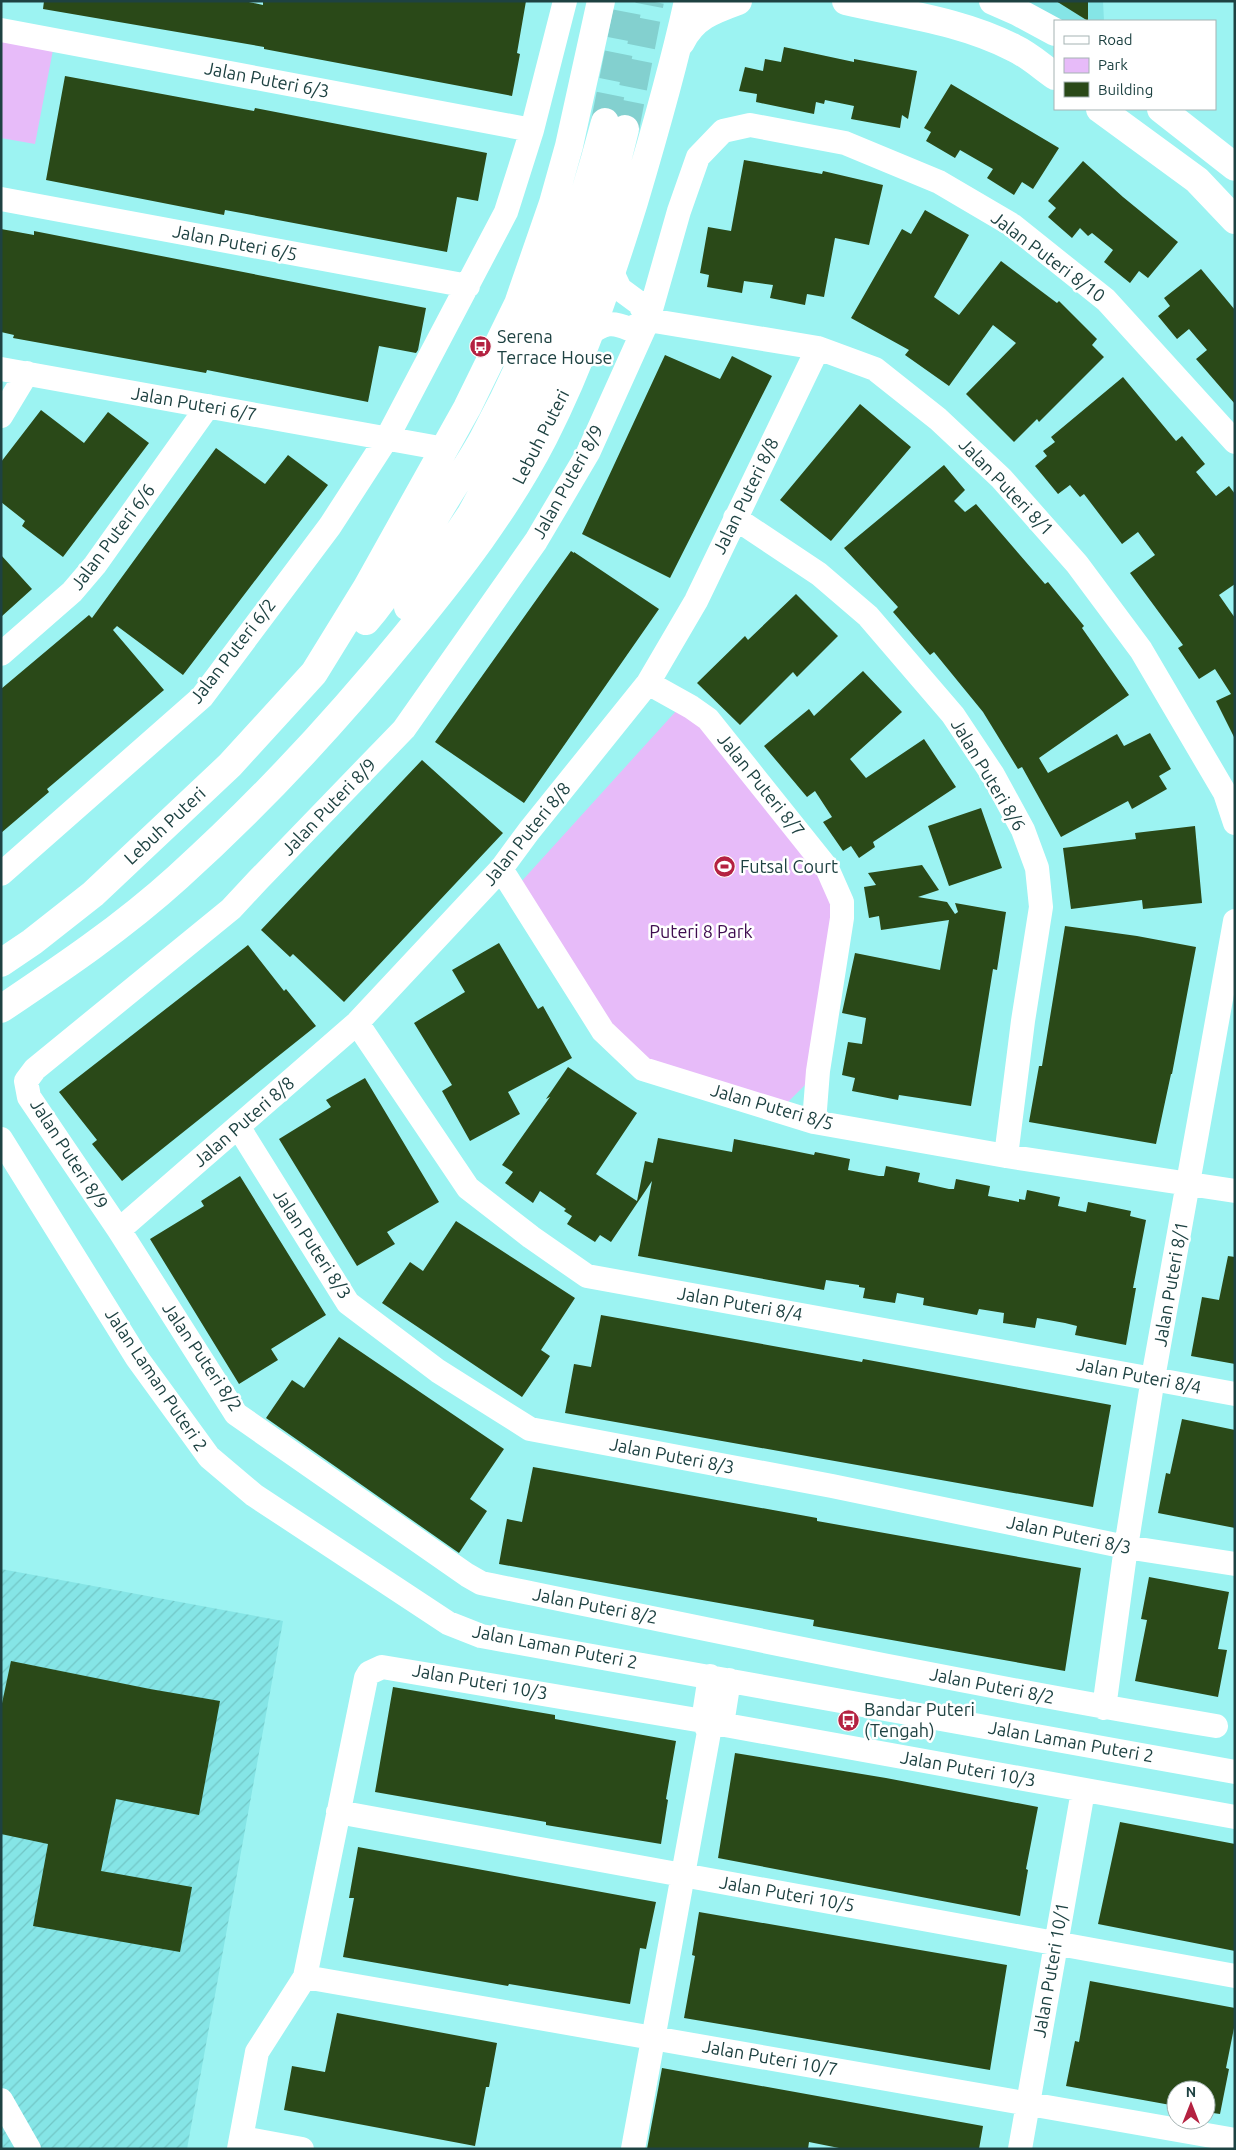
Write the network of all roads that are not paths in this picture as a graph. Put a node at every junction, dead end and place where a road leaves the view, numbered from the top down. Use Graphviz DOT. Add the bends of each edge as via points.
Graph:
graph roads {
  1 [pos="565,1"];
  2 [pos="669,1"];
  3 [pos="688,1"];
  4 [pos="738,1"];
  5 [pos="846,1"];
  6 [pos="995,2"];
  7 [pos="602,3"];
  8 [pos="1,30"];
  9 [pos="1054,31"];
  10 [pos="680,37"];
  11 [pos="1054,75"];
  12 [pos="1101,110"];
  13 [pos="1162,110"];
  14 [pos="532,130"];
  15 [pos="1232,163"];
  16 [pos="1,199"];
  17 [pos="1235,220"];
  18 [pos="612,272"];
  19 [pos="468,286"];
  20 [pos="648,320"];
  21 [pos="589,334"];
  22 [pos="818,348"];
  23 [pos="1,369"];
  24 [pos="27,373"];
  25 [pos="208,406"];
  26 [pos="1,416"];
  27 [pos="387,438"];
  28 [pos="1235,442"];
  29 [pos="445,448"];
  30 [pos="735,518"];
  31 [pos="1,654"];
  32 [pos="314,673"];
  33 [pos="648,683"];
  34 [pos="320,734"];
  35 [pos="1230,790"];
  36 [pos="1235,823"];
  37 [pos="501,869"];
  38 [pos="1,874"];
  39 [pos="1235,921"];
  40 [pos="1,963"];
  41 [pos="1,1010"];
  42 [pos="357,1023"];
  43 [pos="814,1122"];
  44 [pos="239,1128"];
  45 [pos="1,1139"];
  46 [pos="1006,1156"];
  47 [pos="1189,1184"];
  48 [pos="1235,1192"];
  49 [pos="119,1230"];
  50 [pos="1153,1378"];
  51 [pos="1235,1394"];
  52 [pos="1126,1547"];
  53 [pos="1235,1564"];
  54 [pos="719,1678"];
  55 [pos="1104,1708"];
  56 [pos="711,1725"];
  57 [pos="1216,1726"];
  58 [pos="1235,1772"];
  59 [pos="1083,1791"];
  60 [pos="338,1812"];
  61 [pos="1235,1817"];
  62 [pos="683,1875"];
  63 [pos="1056,1943"];
  64 [pos="1235,1976"];
  65 [pos="305,1977"];
  66 [pos="653,2038"];
  67 [pos="1,2100"];
  68 [pos="1028,2104"];
  69 [pos="1235,2140"];
  70 [pos="240,2144"];
  71 [pos="28,2149"];
  72 [pos="302,2149"];
  73 [pos="633,2149"];
  74 [pos="1020,2149"];
  1 -- 14 [label="street, Jalan Puteri 6/2"];
  2 -- 10 [label="main road"];
  3 -- 10 [label="main road, Lebuh Puteri"];
  4 -- 10 [label="main road" via="704,16"];
  5 -- 11 [label="main road" via="966,28 1015,48"];
  6 -- 9 [label="main road"];
  7 -- 29 [label="main road, Lebuh Puteri" via="569,146 518,304"];
  8 -- 14 [label="street, Jalan Puteri 6/3"];
  10 -- 18 [label="main road, Lebuh Puteri" via="665,100"];
  12 -- 17 [label="main road" via="1197,180"];
  13 -- 15 [label="main road"];
  14 -- 19 [label="street, Jalan Puteri 6/2" via="506,212"];
  16 -- 19 [label="street, Jalan Puteri 6/5"];
  18 -- 20 [label="street" via="620,289 639,303"];
  18 -- 21 [label="main road, Lebuh Puteri"];
  19 -- 27 [label="street, Jalan Puteri 6/2"];
  20 -- 21 [label="street, Jalan Puteri 8/1" via="629,328 617,323 601,325"];
  20 -- 22 [label="street, Jalan Puteri 8/1"];
  20 -- 28 [label="street, Jalan Puteri 8/10" via="679,210 698,157 723,131 750,125 845,143 939,182 1012,225 1106,300"];
  20 -- 49 [label="street, Jalan Puteri 8/9" via="588,454 536,541 404,729 231,910 35,1069 26,1081 29,1097"];
  21 -- 34 [label="main road, Lebuh Puteri" via="544,437 513,492 460,569 385,662"];
  22 -- 30 [label="street, Jalan Puteri 8/8"];
  22 -- 35 [label="street, Jalan Puteri 8/1" via="875,369 938,419 1001,478 1077,564 1141,650"];
  23 -- 24 [label="street, Jalan Puteri 6/7"];
  24 -- 25 [label="street, Jalan Puteri 6/7"];
  24 -- 26 [label="street"];
  25 -- 27 [label="street, Jalan Puteri 6/7"];
  25 -- 31 [label="street, Jalan Puteri 6/6" via="84,578"];
  27 -- 29 [label="street, Jalan Puteri 6/7"];
  27 -- 38 [label="street, Jalan Puteri 6/2" via="330,526 202,697"];
  29 -- 32 [label="main road, Lebuh Puteri" via="368,587"];
  30 -- 33 [label="street, Jalan Puteri 8/8" via="696,601"];
  30 -- 46 [label="street, Jalan Puteri 8/6" via="819,574 868,616 953,715 993,775 1023,830 1037,868 1041,907"];
  32 -- 34 [label="main road, Lebuh Puteri" via="368,619 411,557 482,442 531,343 615,126 607,201 554,352 517,430 471,514"];
  32 -- 40 [label="main road, Lebuh Puteri" via="230,765 176,818 93,894"];
  33 -- 37 [label="street, Jalan Puteri 8/8"];
  33 -- 43 [label="street, Jalan Puteri 8/7" via="708,719 826,868 842,902"];
  34 -- 41 [label="main road, Lebuh Puteri" via="256,802 176,878 93,946"];
  35 -- 36 [label="street, Jalan Puteri 8/1"];
  37 -- 42 [label="street, Jalan Puteri 8/8"];
  37 -- 43 [label="street, Jalan Puteri 8/5" via="603,1031 643,1069"];
  39 -- 47 [label="street, Jalan Puteri 8/1"];
  42 -- 44 [label="street, Jalan Puteri 8/8"];
  42 -- 50 [label="street, Jalan Puteri 8/4" via="468,1188 587,1276"];
  43 -- 46 [label="street, Jalan Puteri 8/5"];
  44 -- 49 [label="street, Jalan Puteri 8/8"];
  44 -- 52 [label="street, Jalan Puteri 8/3" via="348,1303 438,1371 530,1429 832,1486"];
  45 -- 54 [label="street, Jalan Laman Puteri 2" via="137,1358 209,1457 254,1495 448,1623 481,1636"];
  46 -- 47 [label="street, Jalan Puteri 8/5"];
  47 -- 48 [label="street, Jalan Puteri 8/5"];
  47 -- 50 [label="street, Jalan Puteri 8/1"];
  49 -- 55 [label="street, Jalan Puteri 8/2" via="236,1414 481,1583"];
  50 -- 51 [label="street, Jalan Puteri 8/4"];
  50 -- 52 [label="street, Jalan Puteri 8/1"];
  52 -- 53 [label="street, Jalan Puteri 8/3"];
  52 -- 55 [label="street, Jalan Puteri 8/1"];
  54 -- 56 [label="street"];
  54 -- 58 [label="street, Jalan Laman Puteri 2"];
  55 -- 57 [label="street, Jalan Puteri 8/2"];
  56 -- 59 [label="street, Jalan Puteri 10/3"];
  56 -- 60 [label="street, Jalan Puteri 10/3" via="382,1667 366,1678"];
  56 -- 62 [label="street"];
  59 -- 61 [label="street, Jalan Puteri 10/3"];
  59 -- 63 [label="street, Jalan Puteri 10/1"];
  60 -- 62 [label="street, Jalan Puteri 10/5"];
  60 -- 65 [label="street, Jalan Puteri 10/3"];
  62 -- 63 [label="street, Jalan Puteri 10/5"];
  62 -- 66 [label="street"];
  63 -- 64 [label="street, Jalan Puteri 10/5"];
  63 -- 68 [label="street, Jalan Puteri 10/1"];
  65 -- 66 [label="street, Jalan Puteri 10/7"];
  65 -- 70 [label="street, Jalan Puteri 10/3" via="257,2052"];
  66 -- 68 [label="street, Jalan Puteri 10/7"];
  66 -- 73 [label="street"];
  67 -- 71 [label="street"];
  68 -- 69 [label="street, Jalan Puteri 10/7"];
  68 -- 74 [label="street, Jalan Puteri 10/1"];
  70 -- 72 [label="street"];
}
